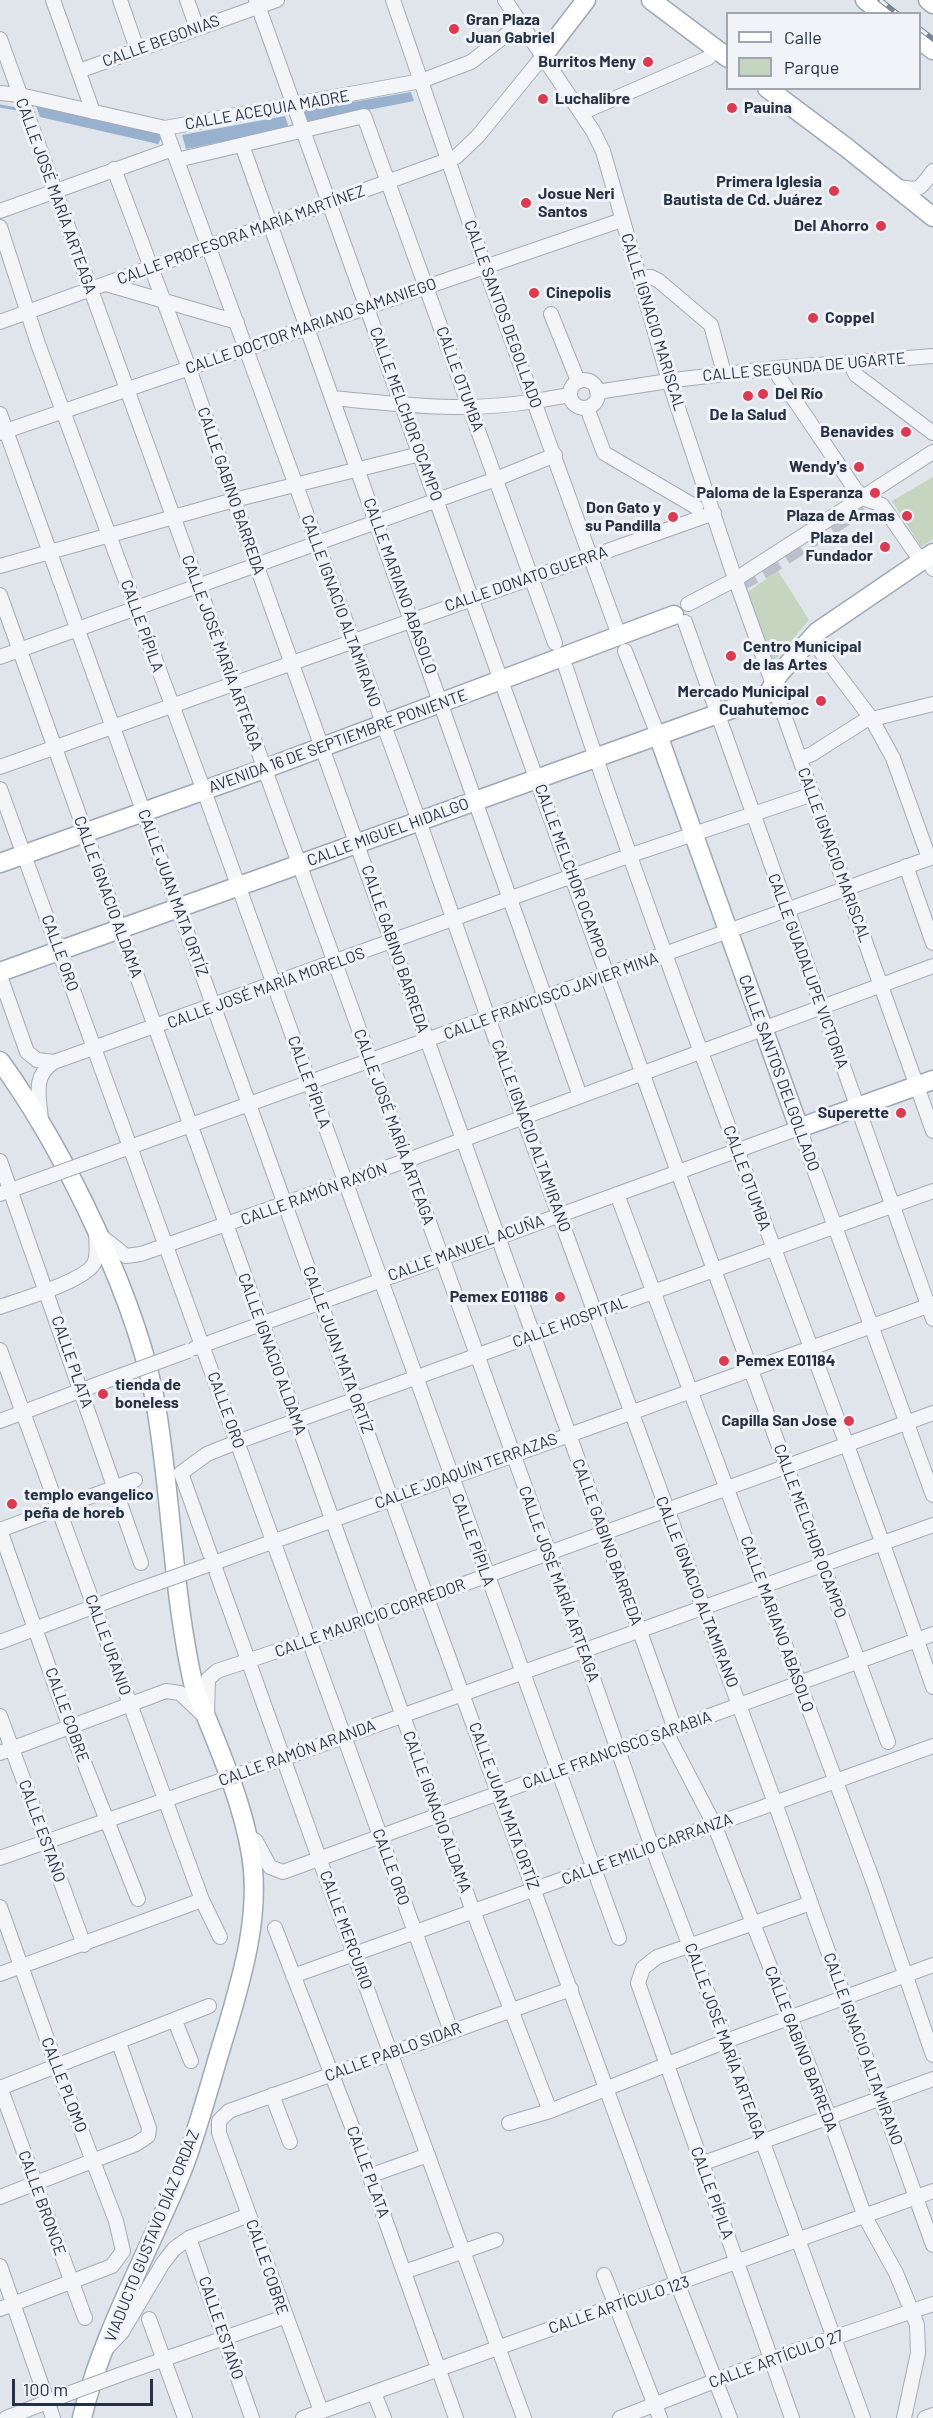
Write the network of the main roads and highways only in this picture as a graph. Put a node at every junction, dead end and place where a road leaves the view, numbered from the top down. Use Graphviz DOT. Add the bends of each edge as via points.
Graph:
graph roads {
  1 [pos="586,0"];
  2 [pos="651,0"];
  3 [pos="865,0"];
  4 [pos="928,0"];
  5 [pos="933,4"];
  6 [pos="880,12"];
  7 [pos="921,41"];
  8 [pos="933,50"];
  9 [pos="722,54"];
  10 [pos="543,56"];
  11 [pos="769,90"];
  12 [pos="933,217"];
  13 [pos="928,561"];
  14 [pos="682,614"];
  15 [pos="658,735"];
  16 [pos="0,863"];
  17 [pos="0,974"];
  18 [pos="0,1061"];
  19 [pos="925,1083"];
  20 [pos="799,1128"];
  21 [pos="82,2418"];
  1 -- 10 [label="main road"];
  2 -- 9 [label="main road"];
  3 -- 6 [label="main road"];
  4 -- 5 [label="main road"];
  7 -- 8 [label="main road"];
  11 -- 12 [label="main road"];
  13 -- 15 [label="main road, CALLE MIGUEL HIDALGO" via="817,632 759,699"];
  14 -- 16 [label="main road, AVENIDA 16 DE SEPTIEMBRE PONIENTE"];
  15 -- 17 [label="main road, CALLE MIGUEL HIDALGO"];
  15 -- 20 [label="main road, CALLE SANTOS DELGOLLADO"];
  18 -- 21 [label="main road, VIADUCTO GUSTAVO DÍAZ ORDAZ" via="41,1124 96,1233 122,1294 150,1379 177,1590 194,1688 248,1838 254,1876 241,1981 183,2169 104,2352"];
  19 -- 20 [label="main road, CALLE MANUEL ACUÑA"];
}
